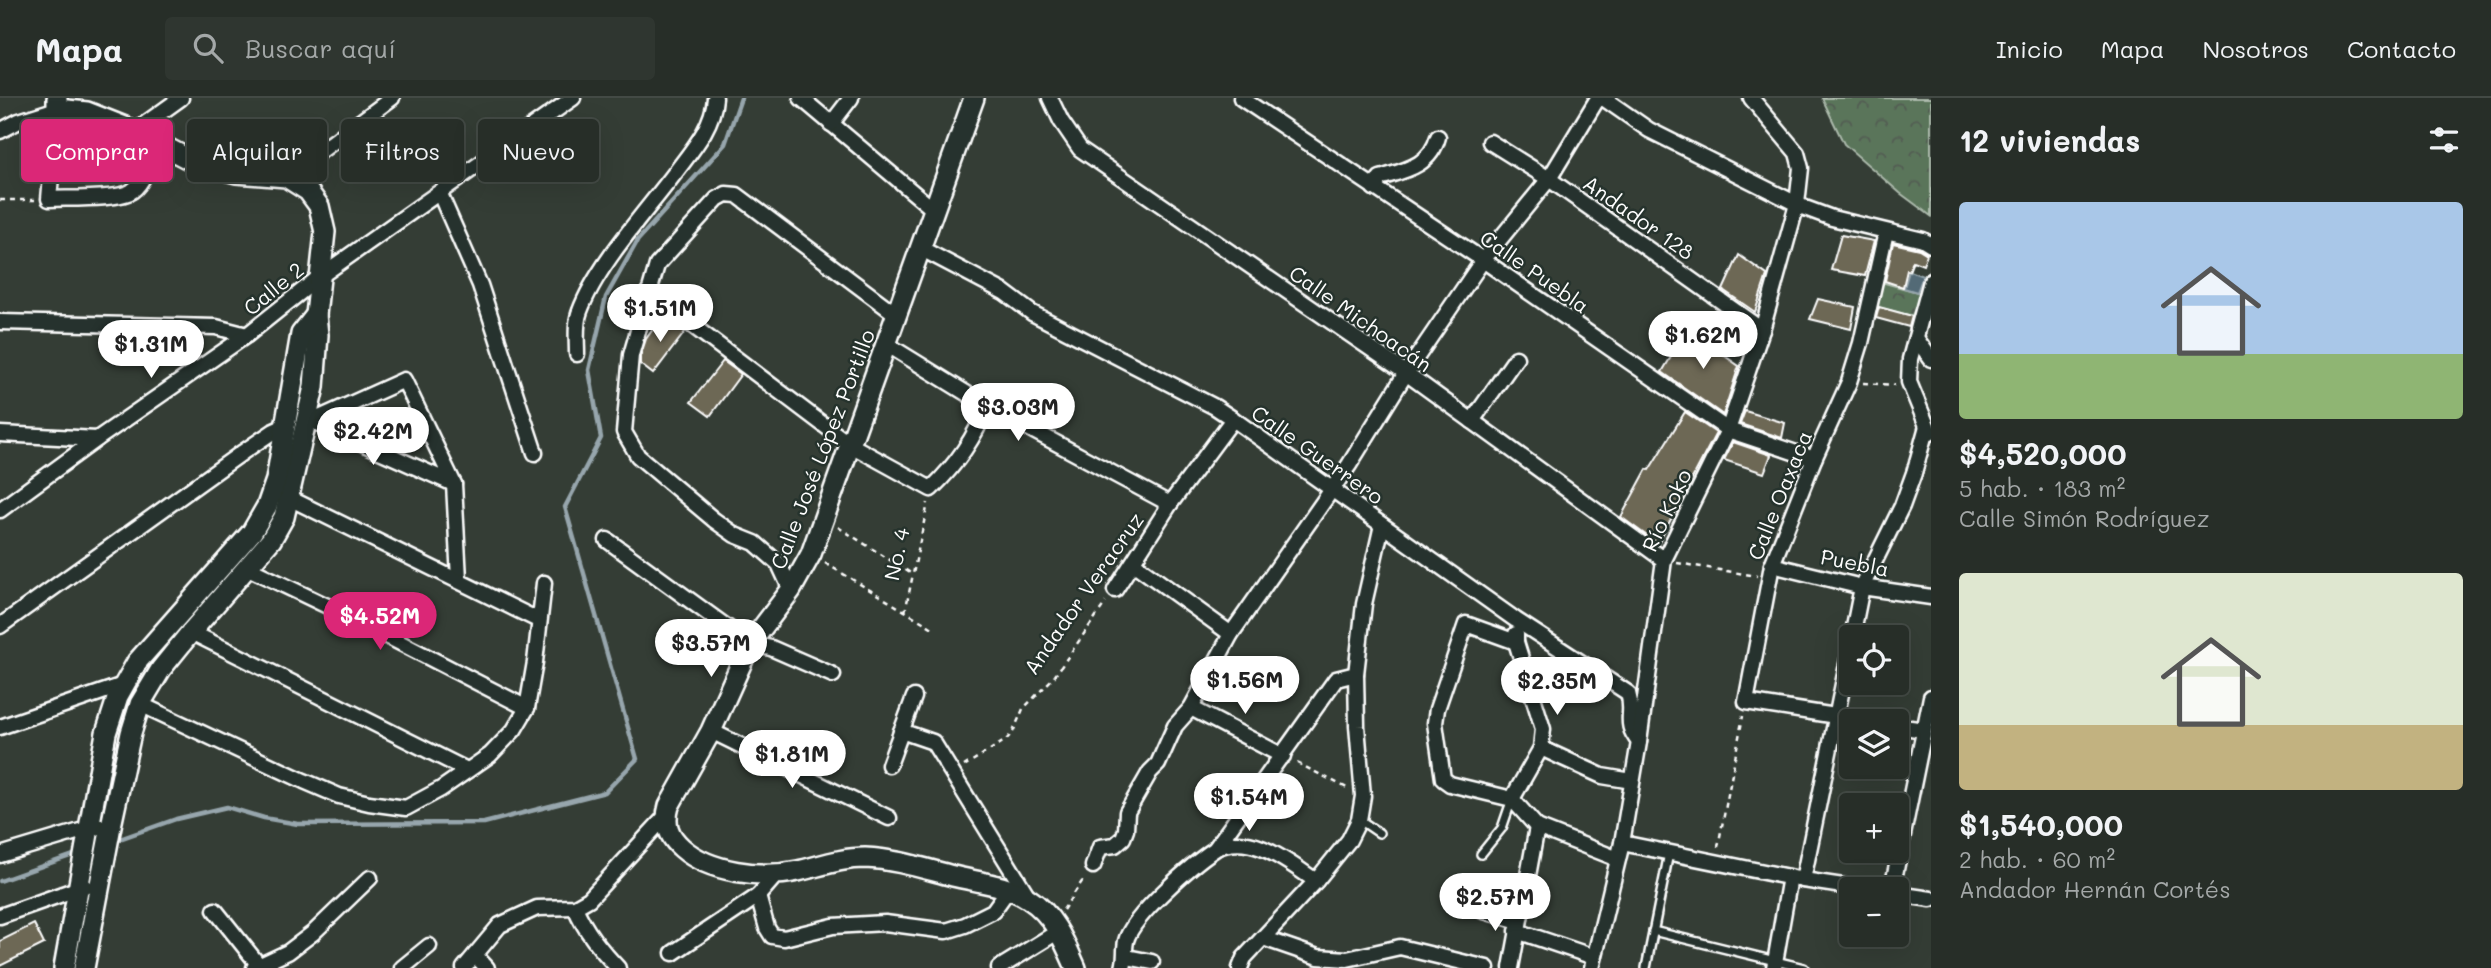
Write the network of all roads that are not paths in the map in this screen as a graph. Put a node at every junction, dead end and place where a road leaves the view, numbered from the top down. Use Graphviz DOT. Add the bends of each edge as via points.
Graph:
graph roads {
  1 [pos="181,98"];
  2 [pos="392,98"];
  3 [pos="573,98"];
  4 [pos="715,98"];
  5 [pos="801,98"];
  6 [pos="851,98"];
  7 [pos="973,98"];
  8 [pos="1050,98"];
  9 [pos="1241,98"];
  10 [pos="1600,98"];
  11 [pos="1751,98"];
  12 [pos="57,104"];
  13 [pos="88,105"];
  14 [pos="113,119"];
  15 [pos="152,119"];
  16 [pos="831,124"];
  17 [pos="0,131"];
  18 [pos="1438,136"];
  19 [pos="1490,142"];
  20 [pos="327,146"];
  21 [pos="1549,179"];
  22 [pos="51,182"];
  23 [pos="139,182"];
  24 [pos="294,182"];
  25 [pos="1374,188"];
  26 [pos="440,194"];
  27 [pos="1797,204"];
  28 [pos="934,210"];
  29 [pos="1886,232"];
  30 [pos="1931,245"];
  31 [pos="922,248"];
  32 [pos="1483,260"];
  33 [pos="322,275"];
  34 [pos="1931,281"];
  35 [pos="648,292"];
  36 [pos="316,315"];
  37 [pos="897,315"];
  38 [pos="0,322"];
  39 [pos="1762,330"];
  40 [pos="247,335"];
  41 [pos="1916,338"];
  42 [pos="888,345"];
  43 [pos="577,354"];
  44 [pos="1516,358"];
  45 [pos="1931,359"];
  46 [pos="1406,373"];
  47 [pos="987,407"];
  48 [pos="1233,419"];
  49 [pos="310,420"];
  50 [pos="1472,421"];
  51 [pos="285,426"];
  52 [pos="1728,430"];
  53 [pos="1929,431"];
  54 [pos="0,434"];
  55 [pos="97,439"];
  56 [pos="849,444"];
  57 [pos="535,453"];
  58 [pos="1814,459"];
  59 [pos="454,484"];
  60 [pos="1331,491"];
  61 [pos="289,498"];
  62 [pos="1170,504"];
  63 [pos="0,510"];
  64 [pos="1382,525"];
  65 [pos="607,540"];
  66 [pos="1664,560"];
  67 [pos="1133,563"];
  68 [pos="248,568"];
  69 [pos="1771,572"];
  70 [pos="458,579"];
  71 [pos="544,583"];
  72 [pos="1862,587"];
  73 [pos="791,590"];
  74 [pos="1115,590"];
  75 [pos="1931,597"];
  76 [pos="538,620"];
  77 [pos="1516,620"];
  78 [pos="1855,625"];
  79 [pos="0,626"];
  80 [pos="191,632"];
  81 [pos="1231,634"];
  82 [pos="1516,642"];
  83 [pos="750,644"];
  84 [pos="1356,674"];
  85 [pos="833,675"];
  86 [pos="123,685"];
  87 [pos="1841,695"];
  88 [pos="914,697"];
  89 [pos="1931,697"];
  90 [pos="140,704"];
  91 [pos="527,708"];
  92 [pos="1191,708"];
  93 [pos="1837,716"];
  94 [pos="0,727"];
  95 [pos="1909,728"];
  96 [pos="1924,730"];
  97 [pos="711,731"];
  98 [pos="901,731"];
  99 [pos="1639,742"];
  100 [pos="1541,748"];
  101 [pos="1283,755"];
  102 [pos="889,765"];
  103 [pos="467,770"];
  104 [pos="1632,781"];
  105 [pos="1512,799"];
  106 [pos="665,817"];
  107 [pos="889,818"];
  108 [pos="1359,820"];
  109 [pos="111,826"];
  110 [pos="1537,827"];
  111 [pos="90,828"];
  112 [pos="1379,833"];
  113 [pos="1622,843"];
  114 [pos="1215,849"];
  115 [pos="1669,853"];
  116 [pos="1481,854"];
  117 [pos="0,855"];
  118 [pos="1618,859"];
  119 [pos="1093,866"];
  120 [pos="778,873"];
  121 [pos="1894,877"];
  122 [pos="370,878"];
  123 [pos="1796,879"];
  124 [pos="1316,881"];
  125 [pos="100,882"];
  126 [pos="1839,885"];
  127 [pos="77,888"];
  128 [pos="1008,890"];
  129 [pos="758,896"];
  130 [pos="1909,896"];
  131 [pos="1030,899"];
  132 [pos="1931,899"];
  133 [pos="575,907"];
  134 [pos="215,910"];
  135 [pos="1481,910"];
  136 [pos="0,916"];
  137 [pos="1518,926"];
  138 [pos="1057,927"];
  139 [pos="1653,931"];
  140 [pos="1263,938"];
  141 [pos="429,946"];
  142 [pos="673,953"];
  143 [pos="475,955"];
  144 [pos="1125,962"];
  145 [pos="1152,962"];
  146 [pos="1593,962"];
  147 [pos="1774,964"];
  148 [pos="256,966"];
  149 [pos="65,968"];
  150 [pos="84,968"];
  151 [pos="402,968"];
  152 [pos="464,968"];
  153 [pos="487,968"];
  154 [pos="618,968"];
  155 [pos="999,968"];
  156 [pos="1076,968"];
  157 [pos="1240,968"];
  158 [pos="1487,968"];
  159 [pos="1511,968"];
  160 [pos="1646,968"];
  161 [pos="1804,968"];
  1 -- 15 [label="street"];
  2 -- 20 [label="street"];
  3 -- 26 [label="street, Calle 2"];
  4 -- 43 [label="street" via="701,138 589,293 579,313"];
  5 -- 16 [label="street"];
  6 -- 16 [label="street"];
  7 -- 28 [label="main road, Calle José López Portillo"];
  8 -- 46 [label="street, Calle Michoacán" via="1080,149"];
  9 -- 25 [label="street, Calle Puebla"];
  10 -- 21 [label="street"];
  10 -- 27 [label="street" via="1649,130"];
  11 -- 27 [label="street, Río Koko" via="1797,153 1801,167"];
  12 -- 13 [label="main road"];
  12 -- 17 [label="street"];
  13 -- 14 [label="main road"];
  16 -- 28 [label="street"];
  18 -- 25 [label="street" via="1436,146 1415,168 1380,177"];
  19 -- 21 [label="street, Andador 128"];
  21 -- 32 [label="street"];
  21 -- 39 [label="street, Andador 128"];
  22 -- 23 [label="street" via="50,199 113,196 131,192"];
  24 -- 33 [label="main road" via="319,206 325,232"];
  25 -- 32 [label="street, Calle Puebla"];
  26 -- 33 [label="street, Calle 2"];
  26 -- 57 [label="street" via="480,285"];
  27 -- 29 [label="street"];
  27 -- 39 [label="street, Río Koko"];
  28 -- 31 [label="main road, Calle José López Portillo"];
  29 -- 30 [label="street"];
  29 -- 58 [label="street, Calle Oaxaca" via="1849,382"];
  31 -- 37 [label="main road, Calle José López Portillo"];
  31 -- 48 [label="street, Calle Guerrero" via="1004,292 1032,313"];
  32 -- 46 [label="street"];
  32 -- 52 [label="street, Calle Puebla"];
  33 -- 36 [label="main road"];
  33 -- 40 [label="street, Calle 2"];
  34 -- 41 [label="street"];
  35 -- 37 [label="street" via="657,265 717,199 737,195"];
  35 -- 56 [label="street"];
  35 -- 73 [label="street" via="631,355 624,432 638,456 714,520 755,543 779,564"];
  36 -- 49 [label="main road"];
  36 -- 51 [label="main road" via="301,334"];
  37 -- 42 [label="main road, Calle José López Portillo"];
  38 -- 40 [label="street" via="216,327"];
  39 -- 52 [label="street, Río Koko"];
  40 -- 55 [label="street, Calle 2"];
  41 -- 45 [label="street"];
  41 -- 53 [label="street" via="1909,382"];
  42 -- 47 [label="street"];
  42 -- 56 [label="main road, Calle José López Portillo"];
  44 -- 50 [label="street"];
  46 -- 50 [label="street, Calle Michoacán"];
  46 -- 60 [label="street"];
  47 -- 56 [label="street" via="950,471 931,489"];
  47 -- 62 [label="street"];
  48 -- 60 [label="street, Calle Guerrero"];
  48 -- 62 [label="street, Andador Veracruz"];
  49 -- 59 [label="street"];
  49 -- 59 [label="street" via="404,380"];
  49 -- 61 [label="main road"];
  50 -- 66 [label="street, Calle Michoacán"];
  51 -- 79 [label="street"];
  51 -- 86 [label="main road" via="276,480 252,532 137,662"];
  52 -- 58 [label="street, Calle Puebla"];
  52 -- 66 [label="street, Río Koko"];
  53 -- 72 [label="street" via="1902,506"];
  54 -- 55 [label="street"];
  55 -- 63 [label="street, Calle 2"];
  56 -- 73 [label="main road, Calle José López Portillo" via="811,554"];
  58 -- 69 [label="street, Calle Oaxaca"];
  59 -- 70 [label="street"];
  60 -- 64 [label="street, Calle Guerrero"];
  60 -- 81 [label="street"];
  61 -- 68 [label="main road" via="271,540"];
  61 -- 70 [label="street"];
  62 -- 67 [label="street, Andador Veracruz"];
  64 -- 77 [label="street, Calle Guerrero"];
  64 -- 84 [label="street" via="1364,604"];
  65 -- 83 [label="street"];
  66 -- 99 [label="street, Río Koko"];
  67 -- 74 [label="street, Andador Veracruz"];
  67 -- 81 [label="street"];
  68 -- 80 [label="main road"];
  68 -- 91 [label="street"];
  69 -- 72 [label="street, Puebla"];
  69 -- 93 [label="street, Calle Oaxaca" via="1746,702"];
  70 -- 76 [label="street"];
  71 -- 76 [label="street"];
  72 -- 75 [label="street, Puebla"];
  72 -- 78 [label="street"];
  73 -- 83 [label="main road, Calle José López Portillo"];
  76 -- 91 [label="street"];
  77 -- 82 [label="street"];
  77 -- 99 [label="street, Calle Guerrero" via="1628,693 1629,728"];
  80 -- 90 [label="main road"];
  80 -- 103 [label="street"];
  81 -- 92 [label="street"];
  82 -- 100 [label="street" via="1543,729"];
  82 -- 105 [label="street" via="1466,624 1435,723 1443,779"];
  83 -- 85 [label="street" via="771,648"];
  83 -- 97 [label="main road, Calle José López Portillo"];
  84 -- 101 [label="street" via="1336,679"];
  84 -- 108 [label="street" via="1363,796"];
  86 -- 94 [label="street"];
  86 -- 111 [label="main road" via="106,733"];
  87 -- 93 [label="street"];
  88 -- 98 [label="street"];
  89 -- 96 [label="street"];
  90 -- 103 [label="street" via="304,782 369,803 405,808"];
  90 -- 109 [label="main road"];
  91 -- 103 [label="street" via="490,755"];
  92 -- 101 [label="street"];
  92 -- 119 [label="street" via="1175,726 1158,764 1127,811 1123,838 1115,845 1100,847"];
  93 -- 123 [label="street"];
  95 -- 96 [label="street"];
  96 -- 121 [label="street"];
  97 -- 106 [label="main road, Calle José López Portillo"];
  97 -- 107 [label="street"];
  98 -- 102 [label="street"];
  98 -- 131 [label="street" via="933,741"];
  99 -- 104 [label="street, Río Koko"];
  100 -- 104 [label="street" via="1602,776"];
  100 -- 105 [label="street"];
  101 -- 114 [label="street"];
  104 -- 113 [label="street, Río Koko"];
  105 -- 110 [label="street"];
  105 -- 116 [label="lane" via="1502,828"];
  106 -- 120 [label="main road" via="677,844 702,862 734,871"];
  106 -- 133 [label="street" via="589,899"];
  108 -- 112 [label="lane"];
  108 -- 124 [label="street"];
  109 -- 111 [label="street"];
  109 -- 125 [label="main road"];
  110 -- 118 [label="street"];
  110 -- 137 [label="street"];
  111 -- 117 [label="street"];
  111 -- 127 [label="main road"];
  113 -- 115 [label="street"];
  113 -- 118 [label="street, Río Koko"];
  114 -- 124 [label="street" via="1237,841 1259,847"];
  114 -- 144 [label="street" via="1171,885 1133,926 1126,940"];
  115 -- 123 [label="street"];
  115 -- 139 [label="lane"];
  118 -- 146 [label="street, Río Koko"];
  120 -- 128 [label="main road" via="865,858"];
  120 -- 129 [label="street"];
  122 -- 148 [label="street" via="313,933 288,952"];
  123 -- 126 [label="street"];
  123 -- 147 [label="street"];
  124 -- 140 [label="street"];
  125 -- 127 [label="street"];
  125 -- 150 [label="main road"];
  127 -- 136 [label="street"];
  127 -- 149 [label="main road"];
  128 -- 129 [label="street" via="993,911 946,931 885,923 850,924 785,938 772,936"];
  128 -- 131 [label="main road"];
  129 -- 142 [label="street"];
  130 -- 132 [label="street"];
  131 -- 138 [label="main road"];
  133 -- 143 [label="street" via="537,908 519,915 500,925"];
  133 -- 154 [label="street" via="595,943"];
  134 -- 148 [label="street"];
  135 -- 137 [label="street"];
  137 -- 146 [label="street"];
  137 -- 159 [label="street"];
  138 -- 155 [label="street"];
  138 -- 156 [label="main road"];
  139 -- 147 [label="lane"];
  139 -- 160 [label="lane"];
  140 -- 157 [label="street"];
  140 -- 158 [label="street" via="1318,957 1347,959 1400,947"];
  141 -- 151 [label="street"];
  143 -- 152 [label="street"];
  143 -- 153 [label="street"];
  144 -- 145 [label="street"];
  147 -- 161 [label="lane"];
}
